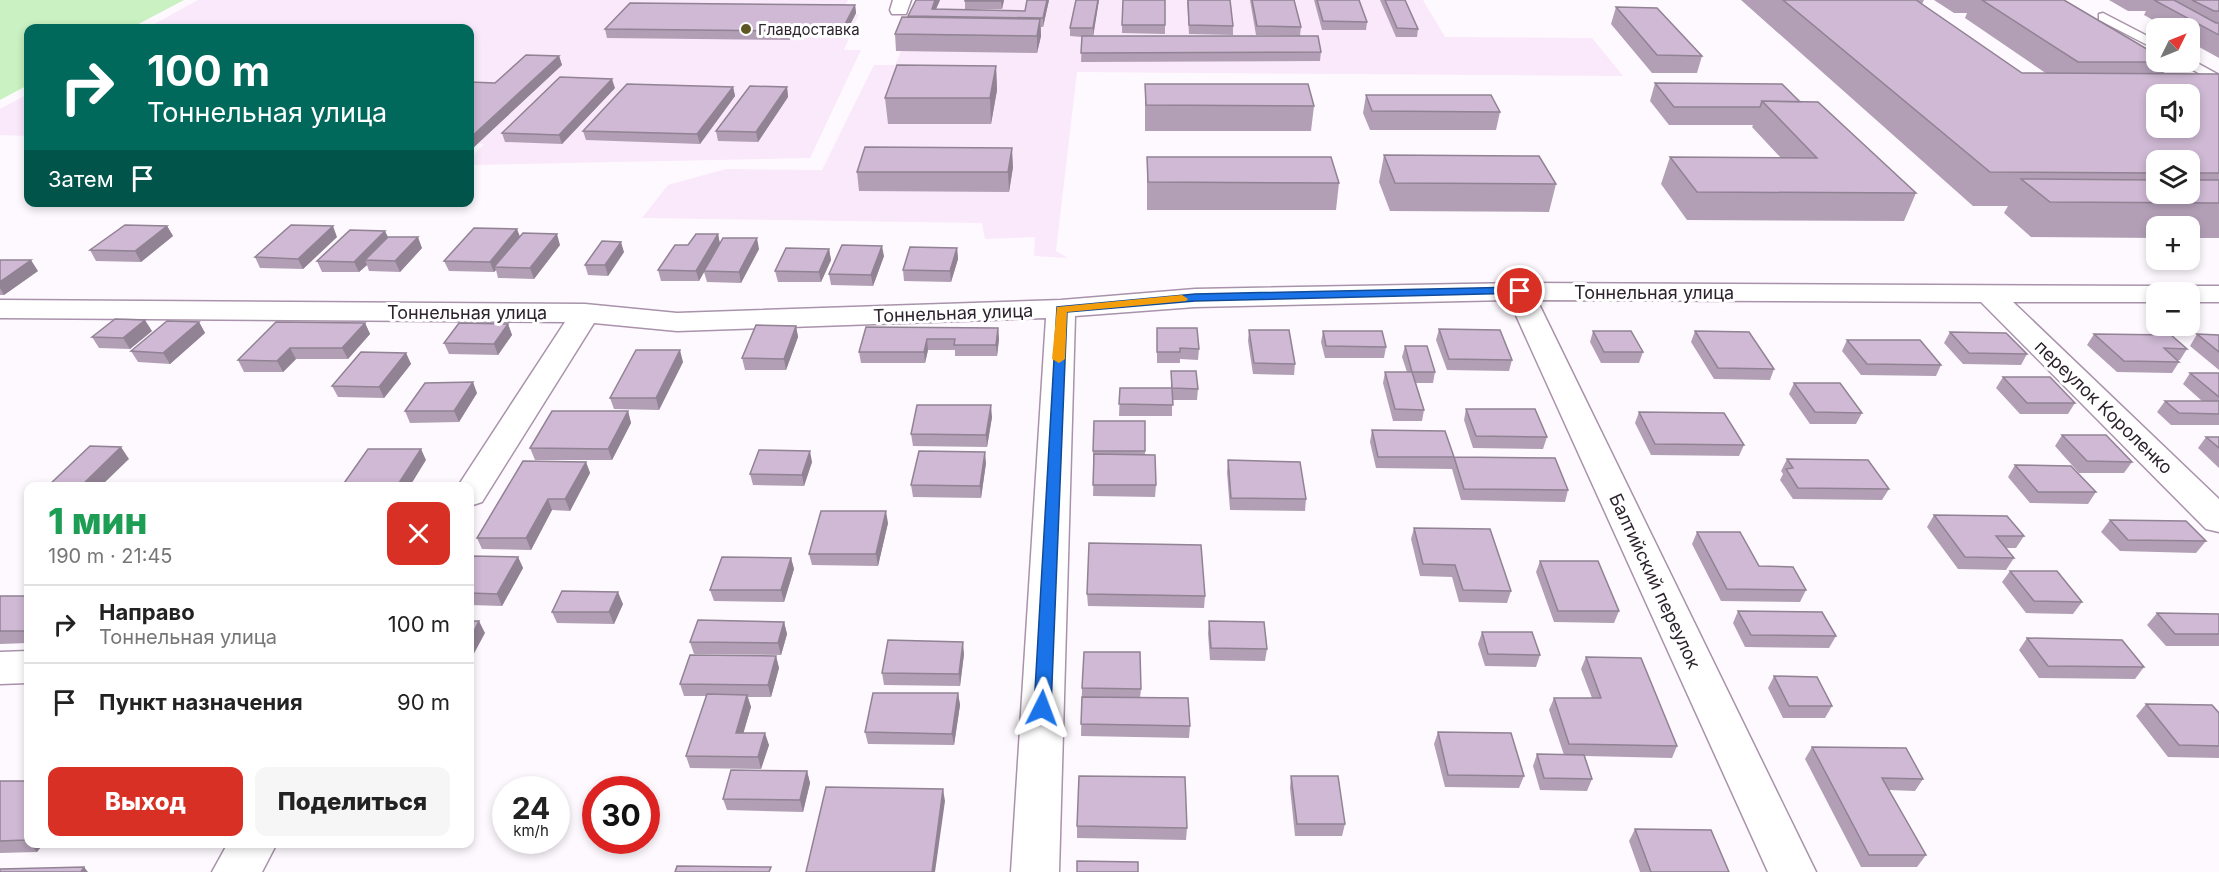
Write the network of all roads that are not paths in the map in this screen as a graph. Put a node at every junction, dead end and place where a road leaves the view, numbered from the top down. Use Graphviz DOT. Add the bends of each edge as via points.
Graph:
graph roads {
  1 [pos="2103,17"];
  2 [pos="2146,40"];
  3 [pos="2200,70"];
  4 [pos="2219,80"];
  5 [pos="1520,291"];
  6 [pos="1989,294"];
  7 [pos="2146,294"];
  8 [pos="2200,294"];
  9 [pos="2219,294"];
  10 [pos="0,309"];
  11 [pos="1061,309"];
  12 [pos="585,313"];
  13 [pos="474,488"];
  14 [pos="2219,520"];
  15 [pos="24,667"];
  16 [pos="0,668"];
  17 [pos="251,848"];
  18 [pos="236,872"];
  19 [pos="1035,872"];
  20 [pos="1792,872"];
  1 -- 2 [label="lane"];
  3 -- 4 [label="lane"];
  5 -- 6 [label="street, Тоннельная улица"];
  5 -- 11 [label="street, Тоннельная улица" via="1195,298"];
  5 -- 20 [label="street, Балтийский переулок"];
  6 -- 7 [label="street, Тоннельная улица"];
  6 -- 14 [label="street, переулок Короленко"];
  8 -- 9 [label="street"];
  10 -- 12 [label="street, Тоннельная улица"];
  11 -- 12 [label="street, Тоннельная улица" via="677,322"];
  11 -- 19 [label="street"];
  12 -- 13 [label="street"];
  15 -- 16 [label="street"];
  17 -- 18 [label="street"];
}
